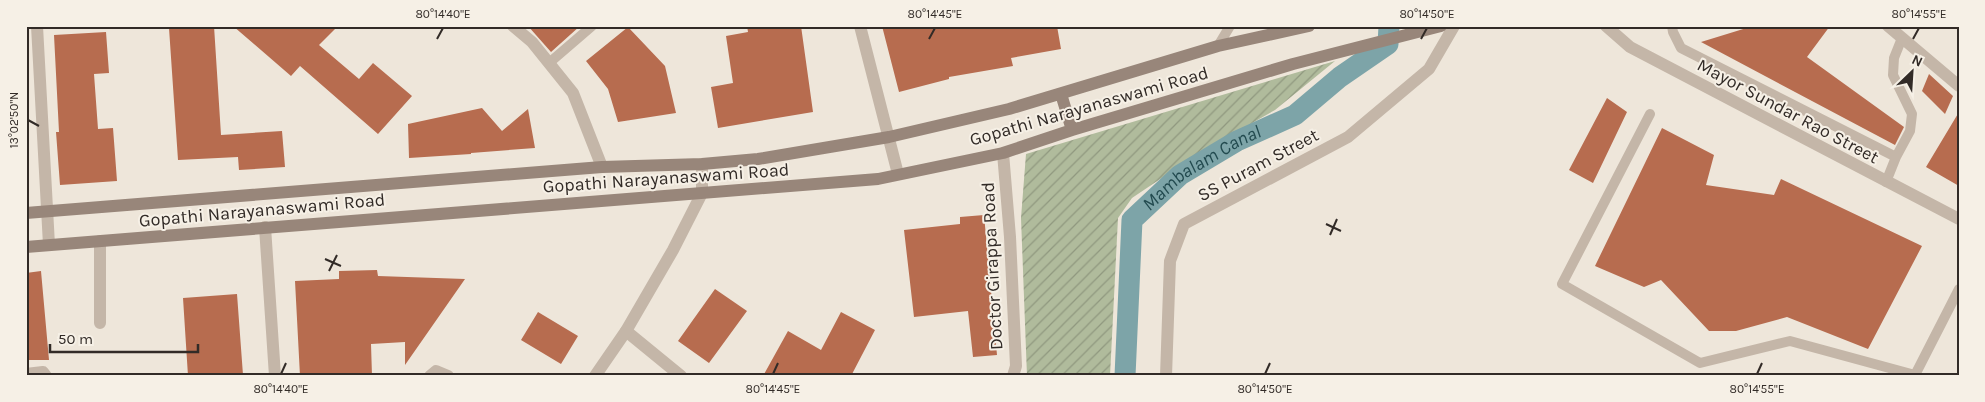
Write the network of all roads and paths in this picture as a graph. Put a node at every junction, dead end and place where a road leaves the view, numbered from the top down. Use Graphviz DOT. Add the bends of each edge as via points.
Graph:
graph roads {
  1 [pos="37,26"];
  2 [pos="514,26"];
  3 [pos="592,26"];
  4 [pos="860,26"];
  5 [pos="1230,26"];
  6 [pos="1309,26"];
  7 [pos="1441,26"];
  8 [pos="1454,26"];
  9 [pos="1606,26"];
  10 [pos="1672,26"];
  11 [pos="1888,26"];
  12 [pos="1902,38"];
  13 [pos="1218,46"];
  14 [pos="549,63"];
  15 [pos="1959,86"];
  16 [pos="1061,94"];
  17 [pos="1650,114"];
  18 [pos="1072,130"];
  19 [pos="889,138"];
  20 [pos="1003,153"];
  21 [pos="1896,157"];
  22 [pos="702,164"];
  23 [pos="602,167"];
  24 [pos="898,174"];
  25 [pos="1886,182"];
  26 [pos="702,193"];
  27 [pos="48,211"];
  28 [pos="26,213"];
  29 [pos="1959,219"];
  30 [pos="265,227"];
  31 [pos="100,241"];
  32 [pos="49,245"];
  33 [pos="26,247"];
  34 [pos="1959,289"];
  35 [pos="100,323"];
  36 [pos="626,331"];
  37 [pos="26,374"];
  38 [pos="1916,375"];
  39 [pos="46,376"];
  40 [pos="276,376"];
  41 [pos="430,376"];
  42 [pos="448,376"];
  43 [pos="595,376"];
  44 [pos="681,376"];
  45 [pos="1013,376"];
  46 [pos="1166,376"];
  1 -- 27 [label="street"];
  2 -- 14 [label="street"];
  3 -- 14 [label="lane"];
  4 -- 19 [label="street"];
  5 -- 13 [label="lane"];
  6 -- 13 [label="main road, Gopathi Narayanaswami Road"];
  7 -- 18 [label="main road, Gopathi Narayanaswami Road" via="1293,64"];
  8 -- 46 [label="street, SS Puram Street" via="1429,69 1348,137 1184,224 1170,261"];
  9 -- 25 [label="street, Mayor Sundar Rao Street" via="1630,47"];
  10 -- 21 [label="lane" via="1681,48"];
  11 -- 12 [label="street"];
  12 -- 15 [label="street"];
  12 -- 21 [label="lane" via="1894,58 1893,75 1912,114 1910,132"];
  13 -- 16 [label="main road, Gopathi Narayanaswami Road"];
  14 -- 23 [label="street" via="574,93"];
  16 -- 18 [label="main road"];
  16 -- 19 [label="main road, Gopathi Narayanaswami Road"];
  17 -- 38 [label="lane" via="1562,284 1700,364 1790,341"];
  18 -- 20 [label="main road, Gopathi Narayanaswami Road"];
  19 -- 22 [label="main road, Gopathi Narayanaswami Road" via="758,159"];
  19 -- 24 [label="street"];
  20 -- 24 [label="main road, Gopathi Narayanaswami Road"];
  20 -- 45 [label="street, Doctor Girappa Road" via="1016,366"];
  21 -- 25 [label="lane"];
  22 -- 23 [label="main road, Gopathi Narayanaswami Road"];
  22 -- 26 [label="street"];
  23 -- 27 [label="main road, Gopathi Narayanaswami Road"];
  24 -- 26 [label="main road, Gopathi Narayanaswami Road"];
  25 -- 29 [label="street, Mayor Sundar Rao Street"];
  26 -- 30 [label="main road, Gopathi Narayanaswami Road"];
  26 -- 36 [label="street"];
  27 -- 28 [label="main road, Gopathi Narayanaswami Road"];
  27 -- 32 [label="street"];
  30 -- 31 [label="main road, Gopathi Narayanaswami Road"];
  30 -- 40 [label="street"];
  31 -- 32 [label="main road, Gopathi Narayanaswami Road"];
  31 -- 35 [label="street"];
  32 -- 33 [label="main road, Gopathi Narayanaswami Road"];
  34 -- 38 [label="lane"];
  36 -- 43 [label="street"];
  36 -- 44 [label="street"];
  37 -- 39 [label="street" via="44,372"];
  41 -- 42 [label="street" via="436,371"];
}
